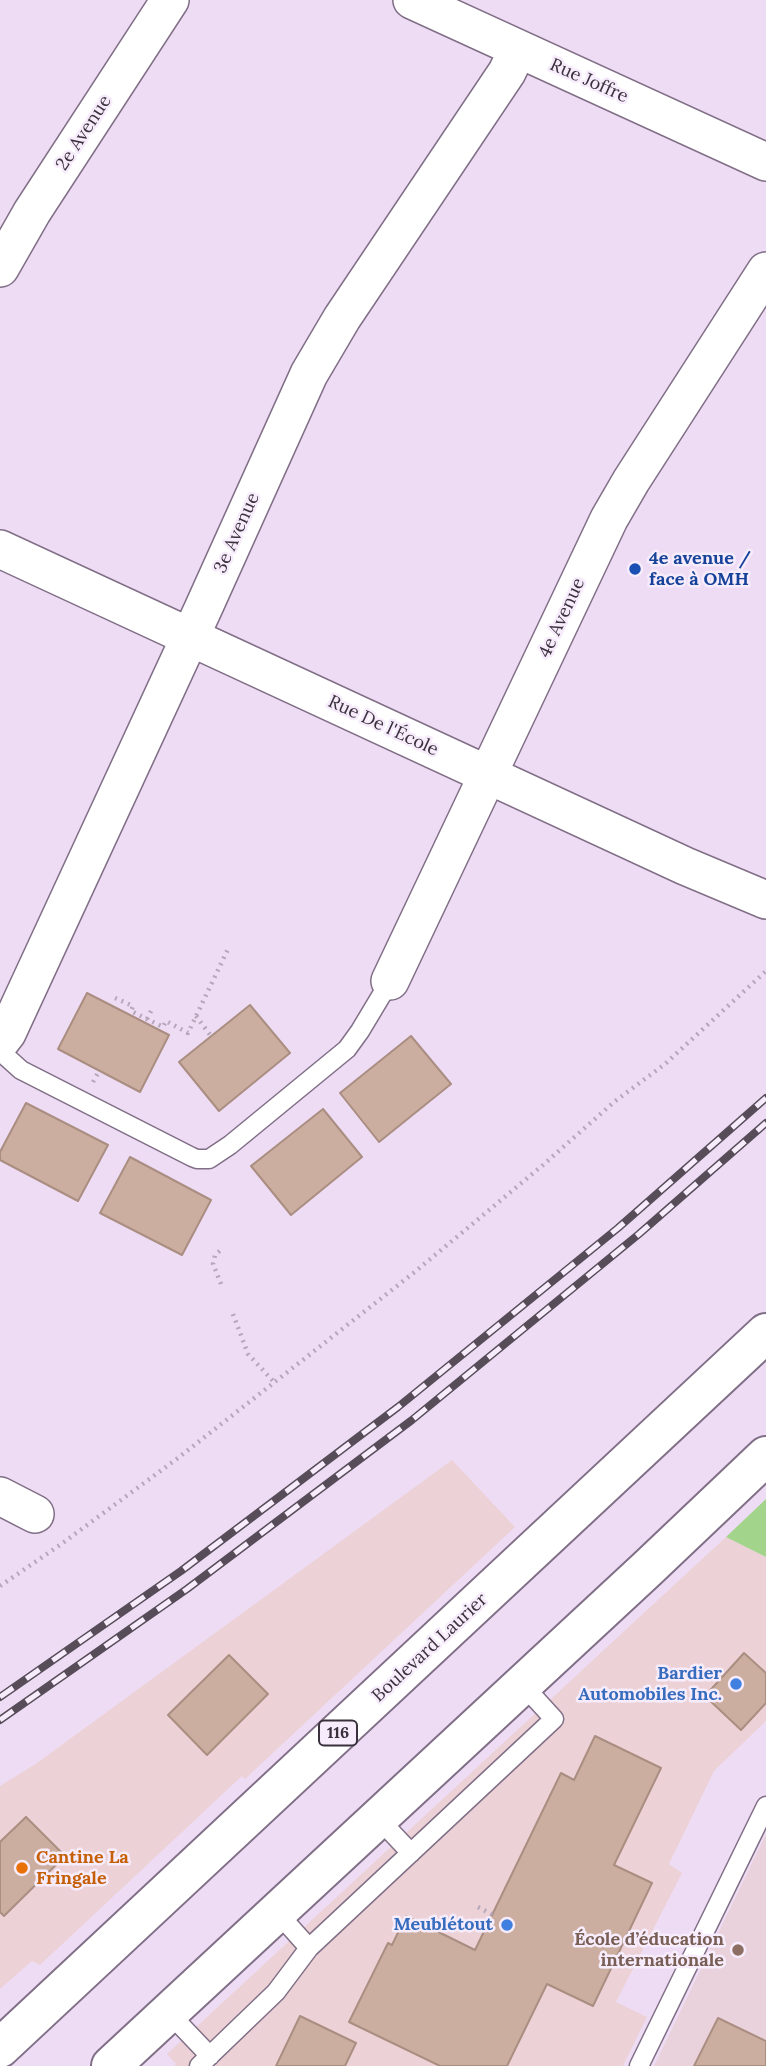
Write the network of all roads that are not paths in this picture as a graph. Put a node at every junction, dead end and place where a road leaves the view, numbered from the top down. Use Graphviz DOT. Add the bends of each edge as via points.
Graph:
graph roads {
  1 [pos="170,0"];
  2 [pos="412,0"];
  3 [pos="518,49"];
  4 [pos="766,162"];
  5 [pos="0,268"];
  6 [pos="766,271"];
  7 [pos="0,549"];
  8 [pos="190,636"];
  9 [pos="488,775"];
  10 [pos="766,900"];
  11 [pos="390,982"];
  12 [pos="0,1042"];
  13 [pos="0,1051"];
  14 [pos="766,1333"];
  15 [pos="766,1456"];
  16 [pos="0,1496"];
  17 [pos="35,1514"];
  18 [pos="523,1685"];
  19 [pos="766,1806"];
  20 [pos="378,1818"];
  21 [pos="411,1853"];
  22 [pos="277,1912"];
  23 [pos="309,1948"];
  24 [pos="168,2012"];
  25 [pos="0,2048"];
  26 [pos="204,2061"];
  27 [pos="111,2066"];
  28 [pos="639,2066"];
  1 -- 5 [label="street, 2e Avenue"];
  2 -- 3 [label="street, Rue Joffre"];
  3 -- 4 [label="street, Rue Joffre"];
  3 -- 8 [label="street, 3e Avenue" via="309,374"];
  6 -- 9 [label="street, 4e Avenue" via="620,499"];
  7 -- 8 [label="street, Rue De l'École"];
  8 -- 9 [label="street, Rue De l'École"];
  8 -- 12 [label="street, 3e Avenue"];
  9 -- 10 [label="street, Rue De l'École"];
  9 -- 11 [label="street, 4e Avenue"];
  11 -- 13 [label="lane" via="347,1049 209,1159 192,1157 21,1070"];
  14 -- 25 [label="main road, Boulevard Laurier / 116"];
  15 -- 18 [label="main road"];
  16 -- 17 [label="street"];
  18 -- 20 [label="main road"];
  18 -- 21 [label="lane" via="554,1719"];
  19 -- 28 [label="lane"];
  20 -- 21 [label="lane"];
  20 -- 22 [label="main road"];
  21 -- 23 [label="lane"];
  22 -- 23 [label="lane"];
  22 -- 24 [label="main road"];
  23 -- 26 [label="lane" via="276,1992"];
  24 -- 26 [label="lane"];
  24 -- 27 [label="main road"];
}
